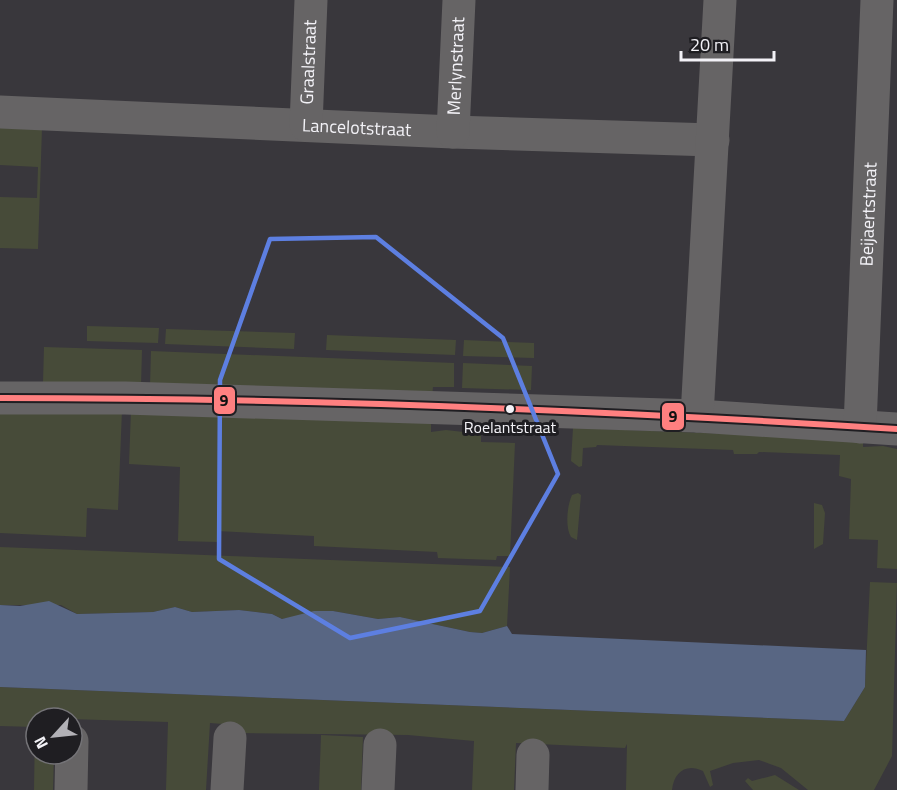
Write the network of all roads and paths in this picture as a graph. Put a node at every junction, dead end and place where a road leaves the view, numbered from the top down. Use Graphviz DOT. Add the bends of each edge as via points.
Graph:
graph roads {
  1 [pos="311,0"];
  2 [pos="459,0"];
  3 [pos="720,0"];
  4 [pos="877,0"];
  5 [pos="0,112"];
  6 [pos="306,125"];
  7 [pos="453,132"];
  8 [pos="713,140"];
  9 [pos="0,398"];
  10 [pos="697,416"];
  11 [pos="860,427"];
  12 [pos="897,429"];
  13 [pos="230,738"];
  14 [pos="380,745"];
  15 [pos="533,755"];
  16 [pos="71,766"];
  17 [pos="71,790"];
  18 [pos="227,790"];
  19 [pos="378,790"];
  20 [pos="532,790"];
  1 -- 6 [label="street, Graalstraat"];
  2 -- 7 [label="street, Merlynstraat"];
  3 -- 8 [label="street"];
  4 -- 11 [label="street, Beijaertstraat"];
  5 -- 6 [label="street, Lancelotstraat"];
  6 -- 7 [label="street, Lancelotstraat"];
  7 -- 8 [label="street, Lancelotstraat"];
  8 -- 10 [label="street"];
  9 -- 10 [label="street" via="125,398"];
  10 -- 11 [label="street"];
  11 -- 12 [label="street"];
  13 -- 18 [label="street"];
  14 -- 19 [label="street"];
  15 -- 20 [label="street"];
  16 -- 17 [label="street"];
}
